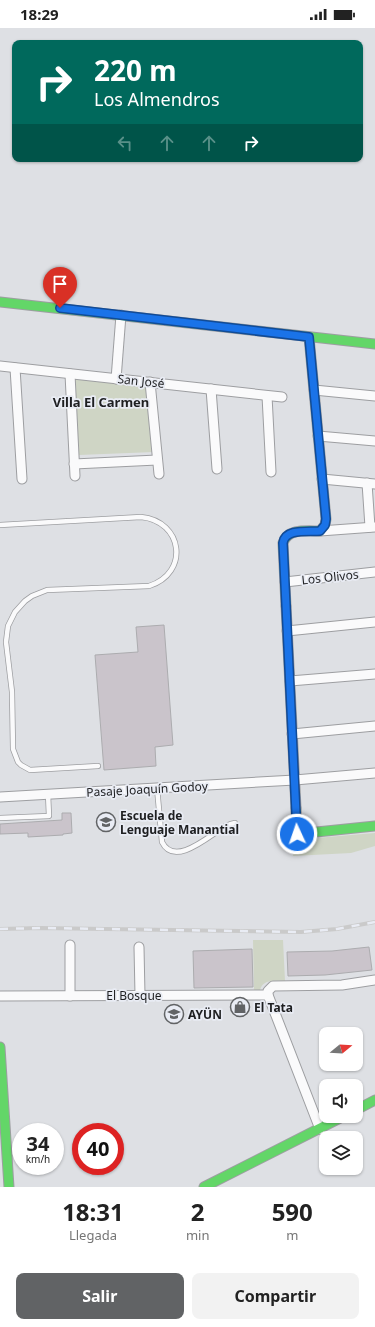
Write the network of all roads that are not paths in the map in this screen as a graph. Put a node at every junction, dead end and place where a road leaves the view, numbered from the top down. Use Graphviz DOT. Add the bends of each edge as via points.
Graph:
graph roads {
  1 [pos="0,302"];
  2 [pos="121,315"];
  3 [pos="309,337"];
  4 [pos="375,344"];
  5 [pos="0,366"];
  6 [pos="15,368"];
  7 [pos="70,374"];
  8 [pos="116,379"];
  9 [pos="150,382"];
  10 [pos="211,389"];
  11 [pos="314,390"];
  12 [pos="267,396"];
  13 [pos="375,396"];
  14 [pos="282,398"];
  15 [pos="318,436"];
  16 [pos="375,441"];
  17 [pos="158,460"];
  18 [pos="74,464"];
  19 [pos="217,469"];
  20 [pos="271,472"];
  21 [pos="159,474"];
  22 [pos="75,476"];
  23 [pos="22,479"];
  24 [pos="322,479"];
  25 [pos="371,484"];
  26 [pos="0,525"];
  27 [pos="373,527"];
  28 [pos="320,531"];
  29 [pos="375,572"];
  30 [pos="285,582"];
  31 [pos="375,622"];
  32 [pos="287,631"];
  33 [pos="375,674"];
  34 [pos="290,681"];
  35 [pos="375,726"];
  36 [pos="292,734"];
  37 [pos="98,766"];
  38 [pos="375,773"];
  39 [pos="295,780"];
  40 [pos="157,788"];
  41 [pos="48,794"];
  42 [pos="0,797"];
  43 [pos="0,818"];
  44 [pos="235,823"];
  45 [pos="375,826"];
  46 [pos="70,945"];
  47 [pos="139,947"];
  48 [pos="375,980"];
  49 [pos="268,995"];
  50 [pos="0,996"];
  51 [pos="70,996"];
  52 [pos="140,996"];
  53 [pos="0,1046"];
  54 [pos="375,1100"];
  55 [pos="363,1106"];
  56 [pos="330,1123"];
  57 [pos="320,1128"];
  58 [pos="9,1187"];
  59 [pos="204,1187"];
  1 -- 2 [label="street"];
  2 -- 3 [label="street"];
  2 -- 8 [label="street"];
  3 -- 4 [label="street"];
  3 -- 11 [label="street"];
  5 -- 6 [label="street, San José"];
  6 -- 7 [label="street, San José"];
  6 -- 23 [label="street"];
  7 -- 8 [label="street, San José"];
  7 -- 18 [label="street"];
  8 -- 9 [label="street, San José"];
  9 -- 10 [label="street, San José"];
  9 -- 17 [label="street"];
  10 -- 12 [label="street, San José"];
  10 -- 19 [label="street"];
  11 -- 13 [label="street"];
  11 -- 15 [label="street"];
  12 -- 14 [label="street, San José"];
  12 -- 20 [label="street"];
  15 -- 16 [label="street"];
  15 -- 24 [label="street"];
  17 -- 18 [label="street"];
  17 -- 21 [label="street"];
  18 -- 22 [label="street"];
  24 -- 25 [label="street"];
  24 -- 28 [label="street" via="326,519"];
  25 -- 27 [label="street"];
  26 -- 37 [label="lane" via="141,517 160,522 173,537 175,562 170,573 161,582 149,586 56,589 39,593 20,606 8,626 6,642 12,692 13,749 18,762 30,770"];
  27 -- 28 [label="street"];
  28 -- 30 [label="street" via="290,533 286,536 283,543"];
  29 -- 30 [label="street, Los Olivos"];
  30 -- 32 [label="street"];
  31 -- 32 [label="street"];
  32 -- 34 [label="street"];
  33 -- 34 [label="street"];
  34 -- 36 [label="street"];
  35 -- 36 [label="street"];
  36 -- 39 [label="street"];
  38 -- 39 [label="street, Pasaje Joaquín Godoy"];
  39 -- 40 [label="street, Pasaje Joaquín Godoy"];
  39 -- 45 [label="street" via="297,834"];
  40 -- 41 [label="street, Pasaje Joaquín Godoy"];
  40 -- 44 [label="lane" via="162,842 169,849 190,849 225,826"];
  41 -- 42 [label="street, Pasaje Joaquín Godoy"];
  41 -- 43 [label="lane" via="50,816"];
  46 -- 51 [label="street"];
  47 -- 52 [label="street"];
  48 -- 49 [label="street" via="342,985 273,986 269,989"];
  49 -- 52 [label="street, El Bosque"];
  49 -- 57 [label="street"];
  50 -- 51 [label="street, El Bosque"];
  51 -- 52 [label="street, El Bosque"];
  53 -- 58 [label="street"];
  54 -- 55 [label="street"];
  56 -- 57 [label="street"];
  57 -- 59 [label="street"];
}
